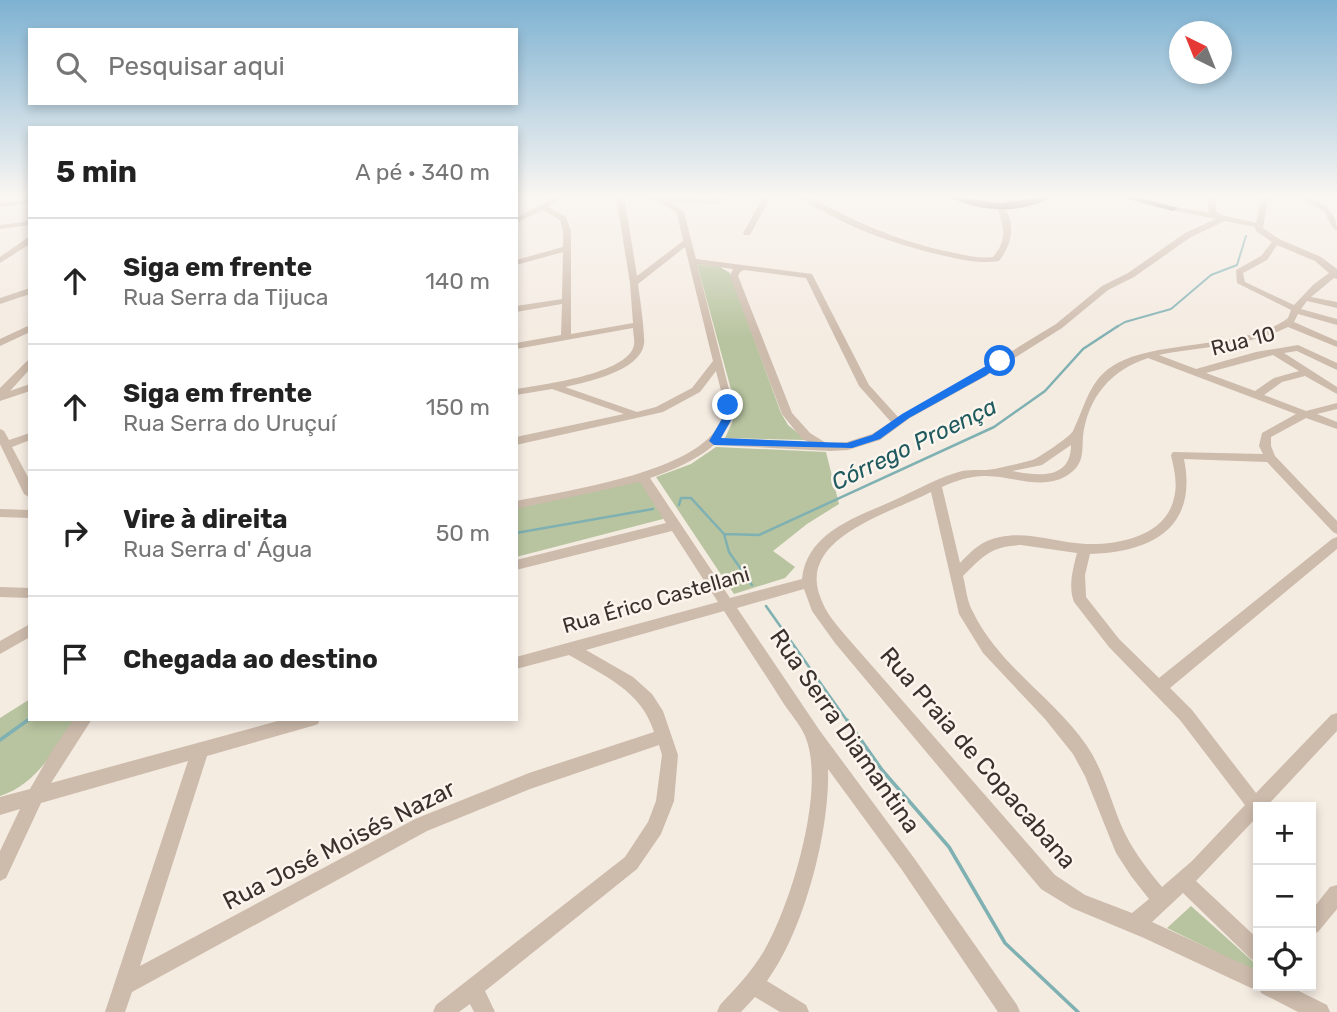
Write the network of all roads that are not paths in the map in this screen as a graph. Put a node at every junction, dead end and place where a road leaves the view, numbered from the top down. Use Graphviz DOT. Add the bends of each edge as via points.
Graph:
graph roads {
  1 [pos="25,243"];
  2 [pos="566,243"];
  3 [pos="628,243"];
  4 [pos="684,243"];
  5 [pos="689,243"];
  6 [pos="902,243"];
  7 [pos="1007,243"];
  8 [pos="1175,243"];
  9 [pos="1274,243"];
  10 [pos="1281,243"];
  11 [pos="566,249"];
  12 [pos="0,261"];
  13 [pos="693,261"];
  14 [pos="518,262"];
  15 [pos="747,267"];
  16 [pos="1335,274"];
  17 [pos="634,283"];
  18 [pos="28,292"];
  19 [pos="1305,298"];
  20 [pos="0,301"];
  21 [pos="565,301"];
  22 [pos="1337,305"];
  23 [pos="518,309"];
  24 [pos="1296,309"];
  25 [pos="1337,322"];
  26 [pos="1287,323"];
  27 [pos="636,325"];
  28 [pos="28,329"];
  29 [pos="566,337"];
  30 [pos="1234,340"];
  31 [pos="0,343"];
  32 [pos="1337,344"];
  33 [pos="518,346"];
  34 [pos="1275,352"];
  35 [pos="1149,355"];
  36 [pos="1255,355"];
  37 [pos="718,362"];
  38 [pos="28,365"];
  39 [pos="1337,367"];
  40 [pos="1307,372"];
  41 [pos="1197,373"];
  42 [pos="550,385"];
  43 [pos="28,388"];
  44 [pos="1337,391"];
  45 [pos="518,392"];
  46 [pos="0,393"];
  47 [pos="1256,394"];
  48 [pos="0,398"];
  49 [pos="1337,406"];
  50 [pos="1305,414"];
  51 [pos="637,415"];
  52 [pos="897,422"];
  53 [pos="1337,426"];
  54 [pos="0,433"];
  55 [pos="1078,435"];
  56 [pos="28,437"];
  57 [pos="518,441"];
  58 [pos="714,441"];
  59 [pos="6,445"];
  60 [pos="825,447"];
  61 [pos="1270,458"];
  62 [pos="987,471"];
  63 [pos="642,476"];
  64 [pos="936,487"];
  65 [pos="28,490"];
  66 [pos="518,505"];
  67 [pos="0,513"];
  68 [pos="28,514"];
  69 [pos="676,525"];
  70 [pos="1337,529"];
  71 [pos="1337,542"];
  72 [pos="1086,549"];
  73 [pos="518,564"];
  74 [pos="957,574"];
  75 [pos="809,582"];
  76 [pos="0,592"];
  77 [pos="28,593"];
  78 [pos="729,604"];
  79 [pos="28,631"];
  80 [pos="0,648"];
  81 [pos="570,648"];
  82 [pos="518,662"];
  83 [pos="1160,687"];
  84 [pos="82,721"];
  85 [pos="305,721"];
  86 [pos="1333,730"];
  87 [pos="664,736"];
  88 [pos="814,736"];
  89 [pos="200,751"];
  90 [pos="36,796"];
  91 [pos="1253,802"];
  92 [pos="1258,802"];
  93 [pos="0,806"];
  94 [pos="1253,807"];
  95 [pos="0,872"];
  96 [pos="1183,881"];
  97 [pos="1337,894"];
  98 [pos="1161,898"];
  99 [pos="1316,919"];
  100 [pos="1135,924"];
  101 [pos="1253,947"];
  102 [pos="1253,979"];
  103 [pos="753,984"];
  104 [pos="123,986"];
  105 [pos="473,989"];
  106 [pos="1278,991"];
  107 [pos="116,1012"];
  108 [pos="443,1012"];
  109 [pos="485,1012"];
  110 [pos="727,1012"];
  111 [pos="799,1012"];
  112 [pos="1010,1012"];
  113 [pos="1320,1012"];
  1 -- 12 [label="street"];
  2 -- 11 [label="street"];
  3 -- 17 [label="street"];
  4 -- 17 [label="street"];
  5 -- 13 [label="street"];
  6 -- 7 [label="street" via="984,261 996,259"];
  8 -- 52 [label="street" via="1105,288 1059,326"];
  9 -- 24 [label="street" via="1264,258 1239,272 1241,283"];
  10 -- 16 [label="street" via="1318,259"];
  11 -- 14 [label="street"];
  11 -- 21 [label="street"];
  13 -- 15 [label="street"];
  13 -- 37 [label="street"];
  15 -- 52 [label="street" via="809,276 864,386"];
  15 -- 60 [label="street" via="736,270 734,276 787,414 806,436"];
  16 -- 19 [label="street"];
  17 -- 27 [label="street"];
  18 -- 20 [label="street"];
  19 -- 22 [label="street"];
  19 -- 24 [label="street"];
  21 -- 23 [label="street"];
  21 -- 29 [label="street"];
  24 -- 25 [label="street"];
  24 -- 26 [label="street"];
  26 -- 30 [label="street"];
  26 -- 32 [label="street"];
  27 -- 29 [label="street"];
  27 -- 42 [label="street" via="639,346 626,362 596,375"];
  28 -- 31 [label="street"];
  29 -- 33 [label="street"];
  30 -- 35 [label="street"];
  30 -- 36 [label="street"];
  34 -- 36 [label="street, Rua 10"];
  34 -- 39 [label="street, Rua 10" via="1298,348"];
  34 -- 40 [label="street"];
  35 -- 41 [label="street"];
  35 -- 55 [label="street" via="1108,373"];
  36 -- 41 [label="street, Rua 10"];
  37 -- 51 [label="street" via="696,390 668,406"];
  37 -- 58 [label="street" via="728,417"];
  38 -- 46 [label="street"];
  40 -- 44 [label="street"];
  40 -- 47 [label="street" via="1278,380"];
  41 -- 47 [label="street"];
  42 -- 45 [label="street"];
  42 -- 51 [label="street"];
  43 -- 48 [label="street"];
  47 -- 50 [label="street"];
  49 -- 50 [label="street"];
  50 -- 53 [label="street"];
  50 -- 61 [label="street" via="1266,436"];
  51 -- 57 [label="street"];
  52 -- 60 [label="street" via="869,441"];
  54 -- 59 [label="street"];
  55 -- 62 [label="street" via="1038,462"];
  55 -- 62 [label="street" via="1075,464 1057,475 1038,479"];
  56 -- 59 [label="street"];
  58 -- 60 [label="street"];
  58 -- 63 [label="street" via="677,465"];
  59 -- 65 [label="street"];
  61 -- 70 [label="street"];
  61 -- 72 [label="street" via="1177,455 1184,488 1177,513 1167,524 1135,541"];
  62 -- 64 [label="street"];
  63 -- 66 [label="street"];
  63 -- 69 [label="street, Rua Serra Diamantina"];
  64 -- 74 [label="street"];
  64 -- 75 [label="street" via="841,529 816,552"];
  67 -- 68 [label="street"];
  69 -- 73 [label="street"];
  69 -- 78 [label="street, Rua Serra Diamantina"];
  71 -- 83 [label="street"];
  72 -- 74 [label="street" via="1044,542 1000,542 978,551"];
  72 -- 83 [label="street" via="1078,575 1079,598 1114,643"];
  74 -- 98 [label="street" via="971,627 1079,749 1118,837 1141,876"];
  75 -- 78 [label="street, Rua Érico Castellani"];
  75 -- 100 [label="street, Rua Praia de Copacabana" via="812,597 840,639 1048,882 1063,895"];
  76 -- 77 [label="street"];
  78 -- 81 [label="street, Rua Érico Castellani"];
  78 -- 88 [label="street, Rua Serra Diamantina"];
  79 -- 80 [label="street"];
  81 -- 82 [label="street, Rua Érico Castellani"];
  81 -- 87 [label="street" via="628,682 647,699"];
  83 -- 91 [label="street"];
  84 -- 90 [label="street"];
  85 -- 89 [label="street"];
  86 -- 92 [label="street"];
  87 -- 104 [label="street, Rua José Moisés Nazar" via="529,781 421,825"];
  87 -- 105 [label="street" via="670,755 665,801 655,828 631,863"];
  88 -- 103 [label="street" via="820,779 810,847 774,953"];
  88 -- 112 [label="street, Rua Serra Diamantina"];
  89 -- 90 [label="street"];
  89 -- 104 [label="street"];
  90 -- 93 [label="street"];
  90 -- 95 [label="street"];
  94 -- 96 [label="street"];
  96 -- 98 [label="street"];
  96 -- 101 [label="street"];
  97 -- 99 [label="street"];
  98 -- 100 [label="street"];
  100 -- 102 [label="street, Rua Praia de Copacabana"];
  103 -- 110 [label="street"];
  103 -- 111 [label="street"];
  104 -- 107 [label="street"];
  105 -- 108 [label="street"];
  105 -- 109 [label="street"];
  106 -- 113 [label="street"];
}
